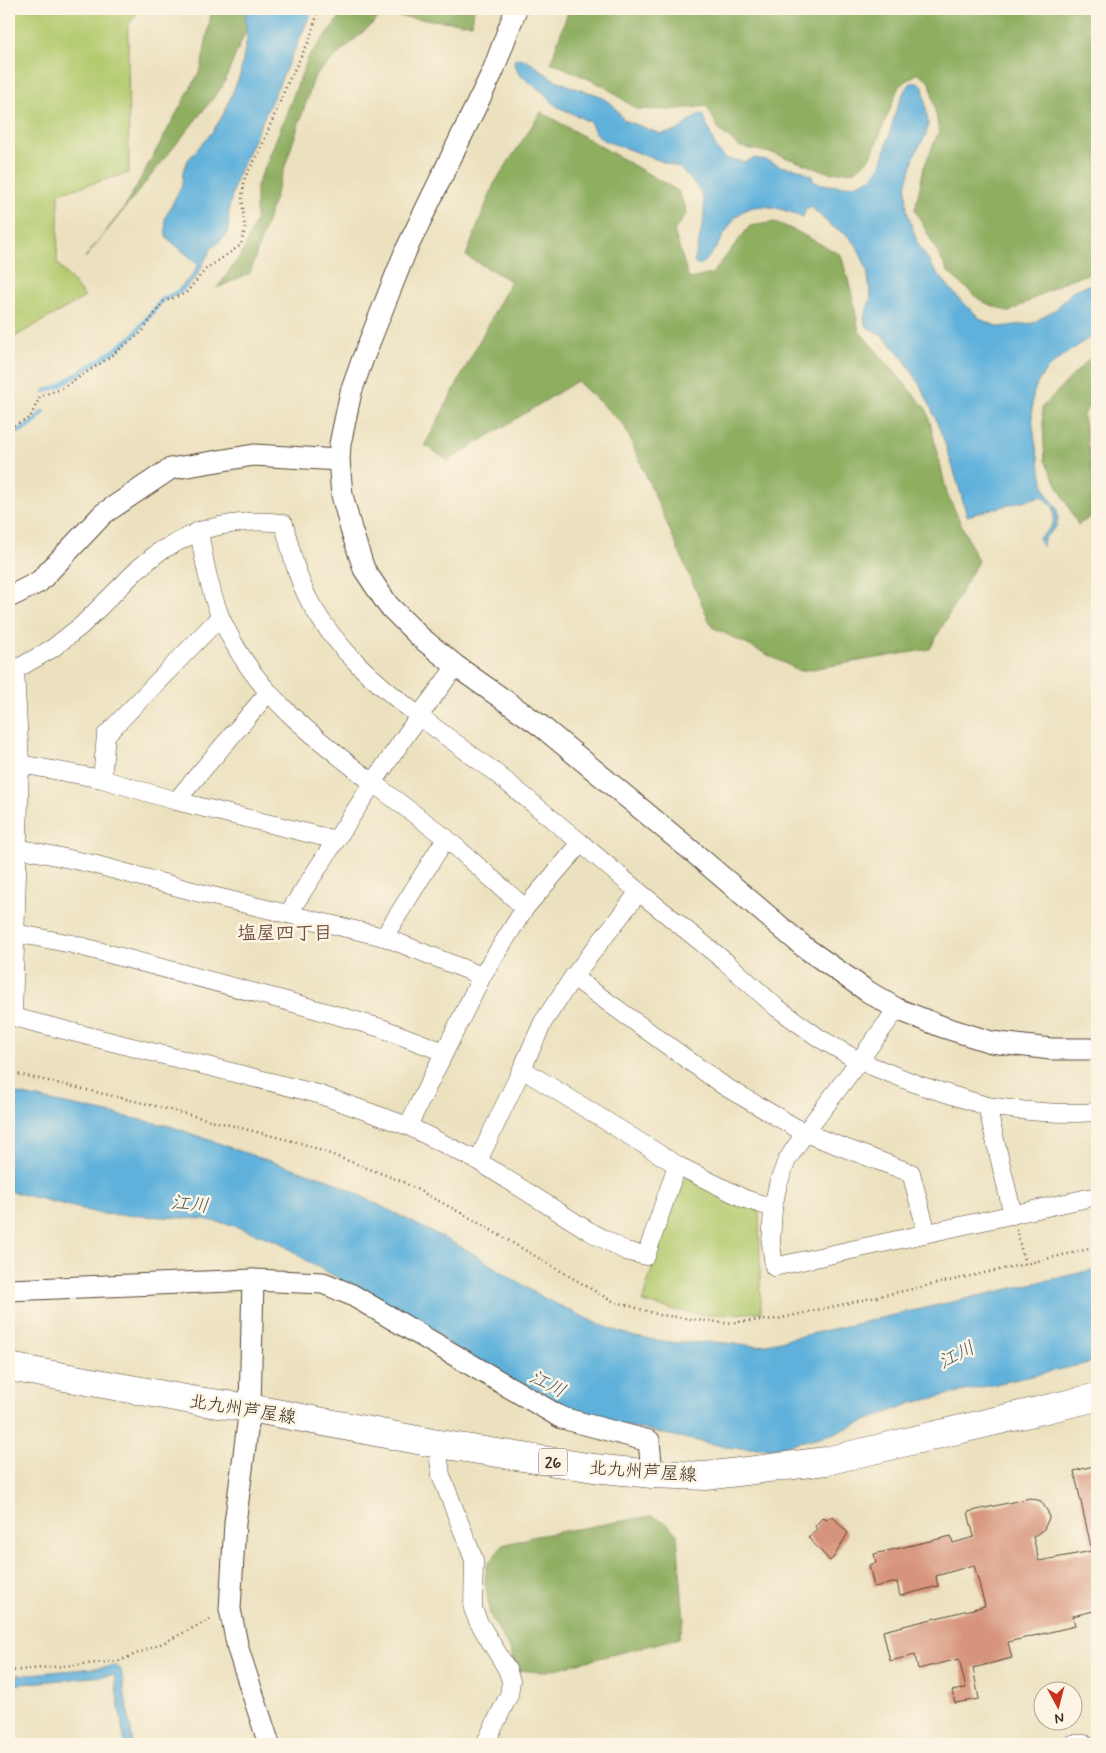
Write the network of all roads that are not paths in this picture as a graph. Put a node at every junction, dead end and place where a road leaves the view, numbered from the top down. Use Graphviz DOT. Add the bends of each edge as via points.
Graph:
graph roads {
  1 [pos="516,9"];
  2 [pos="339,460"];
  3 [pos="199,531"];
  4 [pos="9,597"];
  5 [pos="220,617"];
  6 [pos="456,666"];
  7 [pos="12,671"];
  8 [pos="268,693"];
  9 [pos="419,716"];
  10 [pos="20,764"];
  11 [pos="102,779"];
  12 [pos="373,782"];
  13 [pos="176,800"];
  14 [pos="446,838"];
  15 [pos="336,840"];
  16 [pos="581,843"];
  17 [pos="18,848"];
  18 [pos="639,892"];
  19 [pos="525,908"];
  20 [pos="288,914"];
  21 [pos="15,933"];
  22 [pos="384,937"];
  23 [pos="482,976"];
  24 [pos="573,978"];
  25 [pos="897,1009"];
  26 [pos="11,1017"];
  27 [pos="1097,1049"];
  28 [pos="444,1052"];
  29 [pos="859,1061"];
  30 [pos="522,1070"];
  31 [pos="987,1106"];
  32 [pos="1097,1112"];
  33 [pos="408,1126"];
  34 [pos="805,1133"];
  35 [pos="478,1160"];
  36 [pos="677,1165"];
  37 [pos="1097,1196"];
  38 [pos="773,1208"];
  39 [pos="1013,1215"];
  40 [pos="927,1234"];
  41 [pos="253,1280"];
  42 [pos="9,1290"];
  43 [pos="9,1386"];
  44 [pos="1097,1397"];
  45 [pos="1097,1415"];
  46 [pos="248,1417"];
  47 [pos="439,1460"];
  48 [pos="652,1474"];
  49 [pos="269,1744"];
  50 [pos="485,1744"];
  51 [pos="1072,1744"];
  52 [pos="1085,1744"];
  1 -- 2 [label="street" via="492,71 406,250 362,358 344,418"];
  2 -- 4 [label="street" via="254,455 170,469 103,514 39,582"];
  2 -- 6 [label="street" via="342,495 364,569 388,605"];
  3 -- 5 [label="street" via="207,576"];
  3 -- 7 [label="street" via="160,551 82,625 53,648"];
  3 -- 9 [label="street" via="246,523 284,524 307,595 332,635 363,670"];
  5 -- 8 [label="street" via="242,659"];
  5 -- 11 [label="street" via="106,735"];
  6 -- 9 [label="street"];
  6 -- 25 [label="street" via="541,726 804,947"];
  7 -- 10 [label="street"];
  8 -- 12 [label="street" via="301,726"];
  8 -- 13 [label="street"];
  9 -- 12 [label="street"];
  9 -- 16 [label="street"];
  10 -- 11 [label="street"];
  10 -- 17 [label="street"];
  11 -- 13 [label="street"];
  12 -- 14 [label="street"];
  12 -- 15 [label="street"];
  13 -- 15 [label="street"];
  14 -- 19 [label="street"];
  14 -- 22 [label="street"];
  15 -- 20 [label="street"];
  16 -- 18 [label="street"];
  16 -- 19 [label="street"];
  17 -- 20 [label="street"];
  17 -- 21 [label="street"];
  18 -- 24 [label="street"];
  18 -- 29 [label="street" via="776,1007 819,1038"];
  19 -- 23 [label="street"];
  20 -- 22 [label="street"];
  21 -- 26 [label="street"];
  21 -- 28 [label="street" via="72,944 290,1002 382,1028"];
  22 -- 23 [label="street"];
  23 -- 28 [label="street"];
  24 -- 30 [label="street" via="543,1022"];
  24 -- 34 [label="street" via="724,1086"];
  25 -- 27 [label="street" via="991,1042 1052,1049"];
  25 -- 29 [label="street"];
  26 -- 33 [label="street" via="318,1094"];
  28 -- 33 [label="street"];
  29 -- 31 [label="street" via="919,1085"];
  29 -- 34 [label="street"];
  30 -- 35 [label="street"];
  30 -- 36 [label="street"];
  31 -- 32 [label="street" via="1053,1113"];
  31 -- 39 [label="street"];
  33 -- 35 [label="street"];
  34 -- 38 [label="street" via="787,1160"];
  34 -- 40 [label="street" via="911,1173"];
  35 -- 36 [label="street" via="589,1231 626,1251 646,1256"];
  36 -- 38 [label="street" via="745,1199"];
  37 -- 39 [label="street"];
  38 -- 40 [label="street" via="771,1244 774,1267"];
  39 -- 40 [label="street"];
  41 -- 42 [label="street"];
  41 -- 46 [label="street"];
  41 -- 48 [label="street" via="323,1283 352,1295 562,1418 649,1441"];
  43 -- 46 [label="main road, 北九州芦屋線 / 26" via="193,1418"];
  44 -- 48 [label="main road, 北九州芦屋線 / 26" via="826,1461 706,1476"];
  45 -- 47 [label="main road, 北九州芦屋線 / 26" via="876,1468 703,1492 591,1484"];
  46 -- 47 [label="main road, 北九州芦屋線 / 26"];
  46 -- 48 [label="main road, 北九州芦屋線 / 26"];
  46 -- 49 [label="street" via="235,1523 230,1610 238,1649"];
  47 -- 50 [label="street" via="441,1476 474,1560 473,1609 511,1681 509,1696"];
  51 -- 52 [label="street"];
}
